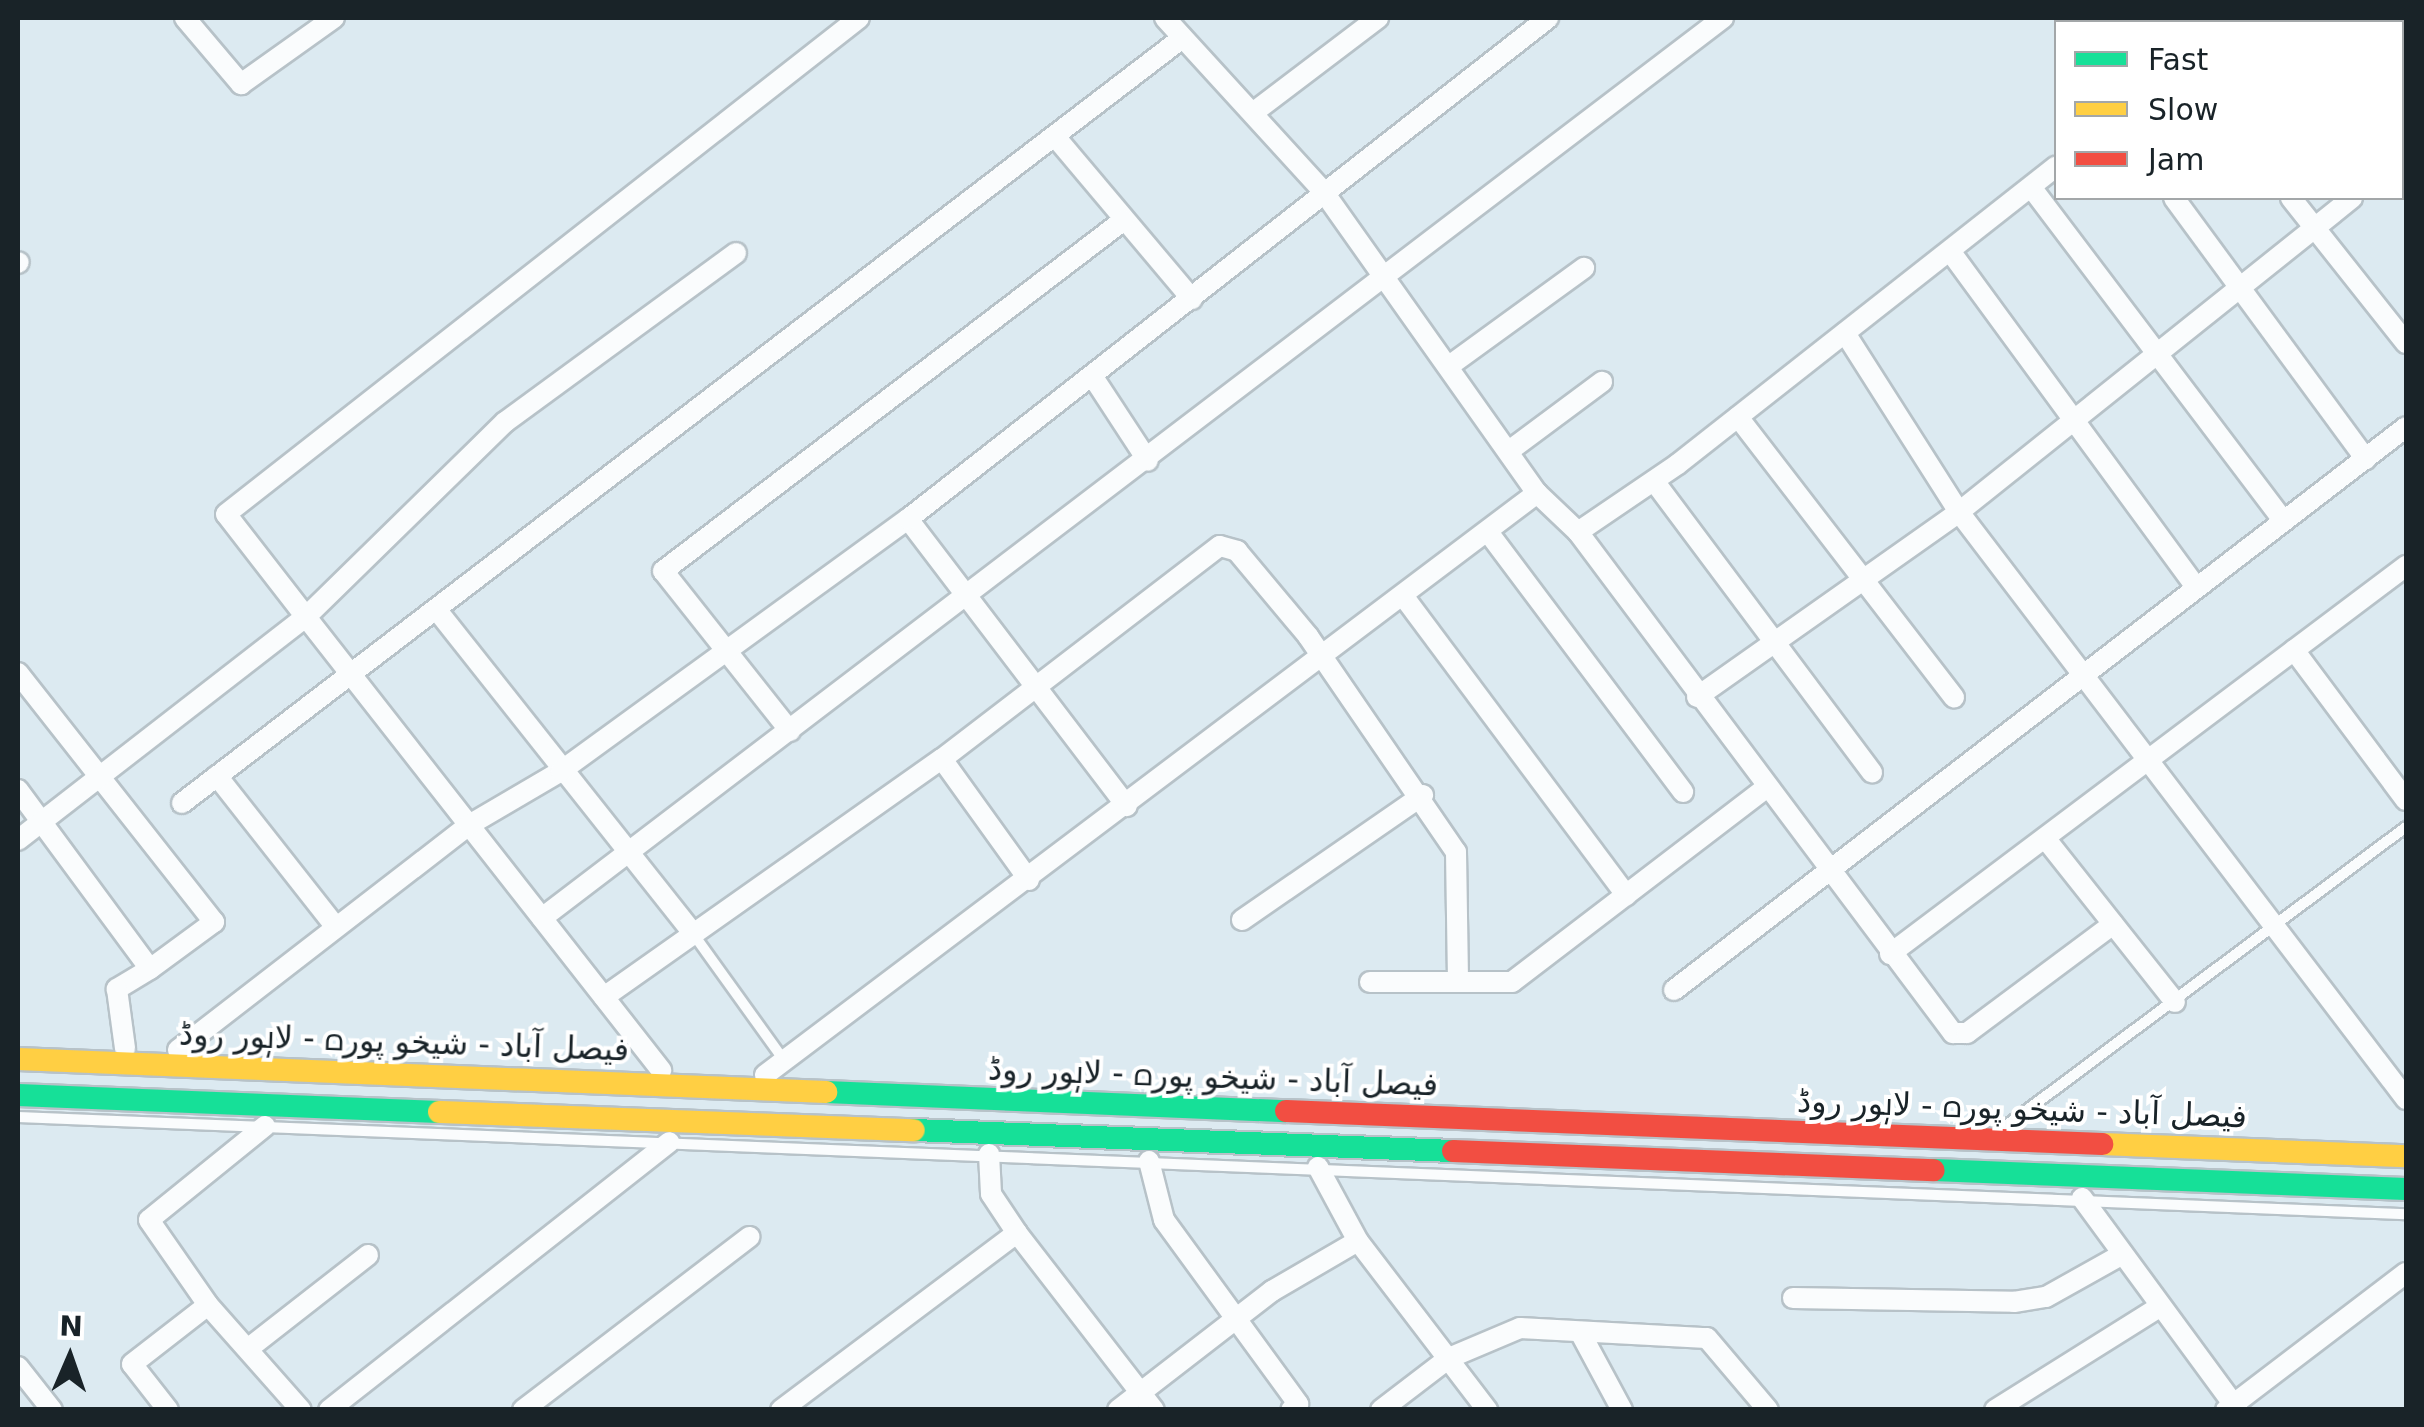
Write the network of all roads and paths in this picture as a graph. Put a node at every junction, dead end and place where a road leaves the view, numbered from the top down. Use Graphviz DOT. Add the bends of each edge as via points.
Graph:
graph roads {
  1 [pos="185,18"];
  2 [pos="333,18"];
  3 [pos="859,18"];
  4 [pos="1165,18"];
  5 [pos="1378,18"];
  6 [pos="1548,18"];
  7 [pos="1723,18"];
  8 [pos="1182,38"];
  9 [pos="1258,108"];
  10 [pos="1058,140"];
  11 [pos="2054,169"];
  12 [pos="2032,187"];
  13 [pos="1324,191"];
  14 [pos="2175,200"];
  15 [pos="2294,200"];
  16 [pos="2349,200"];
  17 [pos="1124,220"];
  18 [pos="2314,226"];
  19 [pos="1950,250"];
  20 [pos="736,252"];
  21 [pos="1584,268"];
  22 [pos="1386,279"];
  23 [pos="2239,286"];
  24 [pos="1192,299"];
  25 [pos="1845,333"];
  26 [pos="2406,344"];
  27 [pos="2159,355"];
  28 [pos="1449,366"];
  29 [pos="1093,377"];
  30 [pos="1602,382"];
  31 [pos="1738,417"];
  32 [pos="2075,421"];
  33 [pos="2406,427"];
  34 [pos="1514,448"];
  35 [pos="2366,459"];
  36 [pos="1148,462"];
  37 [pos="1654,481"];
  38 [pos="1537,493"];
  39 [pos="1958,512"];
  40 [pos="2280,517"];
  41 [pos="908,519"];
  42 [pos="1488,532"];
  43 [pos="1578,532"];
  44 [pos="2406,566"];
  45 [pos="1863,579"];
  46 [pos="2196,587"];
  47 [pos="1404,597"];
  48 [pos="968,601"];
  49 [pos="440,614"];
  50 [pos="306,616"];
  51 [pos="1776,644"];
  52 [pos="2294,650"];
  53 [pos="724,651"];
  54 [pos="1322,661"];
  55 [pos="18,672"];
  56 [pos="351,674"];
  57 [pos="2087,678"];
  58 [pos="1032,689"];
  59 [pos="1697,697"];
  60 [pos="1954,698"];
  61 [pos="790,732"];
  62 [pos="2152,758"];
  63 [pos="942,759"];
  64 [pos="561,771"];
  65 [pos="100,772"];
  66 [pos="1872,772"];
  67 [pos="218,776"];
  68 [pos="1764,788"];
  69 [pos="18,790"];
  70 [pos="1684,792"];
  71 [pos="1423,795"];
  72 [pos="2406,800"];
  73 [pos="182,803"];
  74 [pos="1128,806"];
  75 [pos="40,821"];
  76 [pos="469,825"];
  77 [pos="2406,827"];
  78 [pos="2045,838"];
  79 [pos="18,840"];
  80 [pos="631,854"];
  81 [pos="1830,875"];
  82 [pos="1029,880"];
  83 [pos="1626,894"];
  84 [pos="542,918"];
  85 [pos="1242,920"];
  86 [pos="2113,924"];
  87 [pos="2278,925"];
  88 [pos="336,927"];
  89 [pos="694,934"];
  90 [pos="1890,954"];
  91 [pos="150,968"];
  92 [pos="1458,980"];
  93 [pos="1370,982"];
  94 [pos="1674,990"];
  95 [pos="604,997"];
  96 [pos="2175,1002"];
  97 [pos="18,1044"];
  98 [pos="125,1048"];
  99 [pos="178,1050"];
  100 [pos="18,1058"];
  101 [pos="790,1068"];
  102 [pos="661,1070"];
  103 [pos="766,1075"];
  104 [pos="2404,1089"];
  105 [pos="18,1095"];
  106 [pos="18,1117"];
  107 [pos="265,1126"];
  108 [pos="2002,1128"];
  109 [pos="669,1142"];
  110 [pos="2406,1144"];
  111 [pos="989,1154"];
  112 [pos="2406,1156"];
  113 [pos="1149,1161"];
  114 [pos="1318,1168"];
  115 [pos="2406,1188"];
  116 [pos="2082,1198"];
  117 [pos="2406,1214"];
  118 [pos="1017,1233"];
  119 [pos="749,1238"];
  120 [pos="1358,1241"];
  121 [pos="368,1254"];
  122 [pos="2123,1254"];
  123 [pos="2406,1272"];
  124 [pos="1793,1298"];
  125 [pos="208,1305"];
  126 [pos="2160,1306"];
  127 [pos="1236,1319"];
  128 [pos="1580,1332"];
  129 [pos="250,1348"];
  130 [pos="1449,1358"];
  131 [pos="18,1366"];
  132 [pos="548,1392"];
  133 [pos="1139,1393"];
  134 [pos="2232,1408"];
  135 [pos="52,1410"];
  136 [pos="168,1410"];
  137 [pos="302,1410"];
  138 [pos="329,1410"];
  139 [pos="523,1410"];
  140 [pos="561,1410"];
  141 [pos="781,1410"];
  142 [pos="1118,1410"];
  143 [pos="1154,1410"];
  144 [pos="1291,1410"];
  145 [pos="1381,1410"];
  146 [pos="1487,1410"];
  147 [pos="1622,1410"];
  148 [pos="1768,1410"];
  149 [pos="1995,1410"];
  1 -- 2 [label="street" via="241,84"];
  3 -- 50 [label="street" via="236,500 226,514"];
  4 -- 8 [label="street"];
  5 -- 9 [label="street"];
  6 -- 13 [label="street"];
  7 -- 22 [label="street"];
  8 -- 9 [label="street"];
  8 -- 10 [label="street"];
  9 -- 13 [label="street"];
  10 -- 17 [label="street"];
  10 -- 49 [label="street"];
  11 -- 12 [label="street"];
  12 -- 19 [label="street"];
  12 -- 27 [label="street"];
  13 -- 22 [label="street"];
  13 -- 24 [label="street"];
  14 -- 23 [label="street"];
  15 -- 18 [label="street"];
  16 -- 18 [label="street"];
  17 -- 24 [label="street"];
  17 -- 53 [label="street" via="663,571"];
  18 -- 23 [label="street"];
  18 -- 26 [label="street"];
  19 -- 25 [label="street"];
  19 -- 32 [label="street"];
  20 -- 50 [label="street" via="505,422"];
  21 -- 28 [label="street"];
  22 -- 28 [label="street"];
  22 -- 36 [label="street"];
  23 -- 27 [label="street"];
  23 -- 35 [label="street"];
  24 -- 29 [label="street"];
  25 -- 31 [label="street"];
  25 -- 39 [label="street"];
  27 -- 32 [label="street"];
  27 -- 40 [label="street"];
  28 -- 34 [label="street"];
  29 -- 36 [label="street"];
  29 -- 41 [label="street"];
  30 -- 34 [label="street"];
  31 -- 37 [label="street"];
  31 -- 45 [label="street"];
  32 -- 39 [label="street"];
  32 -- 46 [label="street"];
  33 -- 35 [label="street"];
  34 -- 38 [label="street"];
  35 -- 40 [label="street"];
  36 -- 48 [label="street"];
  37 -- 43 [label="street"];
  37 -- 51 [label="street"];
  38 -- 42 [label="street"];
  38 -- 43 [label="street"];
  39 -- 45 [label="street"];
  39 -- 57 [label="street"];
  40 -- 46 [label="street"];
  41 -- 48 [label="street"];
  41 -- 53 [label="street"];
  42 -- 47 [label="street"];
  42 -- 70 [label="street"];
  43 -- 59 [label="street"];
  44 -- 52 [label="street"];
  45 -- 51 [label="street"];
  45 -- 60 [label="street"];
  46 -- 57 [label="street"];
  47 -- 54 [label="street"];
  47 -- 83 [label="street"];
  48 -- 58 [label="street"];
  48 -- 61 [label="street"];
  49 -- 56 [label="street"];
  49 -- 64 [label="street"];
  50 -- 56 [label="street"];
  50 -- 65 [label="street"];
  51 -- 59 [label="street"];
  51 -- 66 [label="street"];
  52 -- 62 [label="street"];
  52 -- 72 [label="street"];
  53 -- 61 [label="street"];
  53 -- 64 [label="street"];
  54 -- 58 [label="street" via="1237,551 1220,546"];
  54 -- 71 [label="street"];
  54 -- 74 [label="street"];
  55 -- 65 [label="street"];
  56 -- 67 [label="street"];
  56 -- 76 [label="street"];
  57 -- 62 [label="street"];
  57 -- 81 [label="street"];
  58 -- 63 [label="street"];
  58 -- 74 [label="street"];
  59 -- 68 [label="street"];
  61 -- 80 [label="street"];
  62 -- 78 [label="street"];
  62 -- 87 [label="street"];
  63 -- 82 [label="street"];
  63 -- 89 [label="street"];
  64 -- 76 [label="street"];
  64 -- 80 [label="street"];
  65 -- 75 [label="street"];
  65 -- 91 [label="street" via="214,922"];
  67 -- 73 [label="street"];
  67 -- 88 [label="street"];
  68 -- 81 [label="street"];
  68 -- 83 [label="street"];
  69 -- 75 [label="street"];
  71 -- 85 [label="street"];
  71 -- 92 [label="street" via="1456,852"];
  74 -- 82 [label="street"];
  75 -- 79 [label="street"];
  75 -- 91 [label="street"];
  76 -- 84 [label="street"];
  76 -- 88 [label="street"];
  77 -- 87 [label="lane"];
  78 -- 86 [label="street"];
  78 -- 90 [label="street"];
  80 -- 84 [label="street"];
  80 -- 89 [label="street"];
  81 -- 90 [label="street"];
  81 -- 94 [label="street"];
  82 -- 101 [label="street"];
  83 -- 92 [label="street" via="1512,982"];
  84 -- 95 [label="street"];
  86 -- 90 [label="street" via="1967,1033 1953,1032"];
  86 -- 96 [label="street"];
  87 -- 96 [label="lane"];
  87 -- 104 [label="street"];
  88 -- 99 [label="street"];
  89 -- 95 [label="street"];
  89 -- 101 [label="lane"];
  91 -- 98 [label="street" via="117,989"];
  92 -- 93 [label="street"];
  95 -- 102 [label="street"];
  96 -- 108 [label="lane"];
  97 -- 98 [label="lane"];
  98 -- 99 [label="lane"];
  99 -- 102 [label="lane"];
  100 -- 112 [label="highway, فیصل آباد - شیخو پورہ - لاہور روڈ"];
  101 -- 103 [label="street"];
  101 -- 108 [label="lane"];
  102 -- 103 [label="lane"];
  105 -- 115 [label="highway, فیصل آباد - شیخو پورہ - لاہور روڈ"];
  106 -- 107 [label="lane"];
  107 -- 109 [label="lane"];
  107 -- 125 [label="street" via="151,1213"];
  108 -- 110 [label="lane"];
  109 -- 111 [label="lane"];
  109 -- 138 [label="street"];
  111 -- 113 [label="lane"];
  111 -- 118 [label="street" via="991,1194"];
  113 -- 114 [label="lane"];
  113 -- 127 [label="street" via="1164,1220"];
  114 -- 116 [label="lane"];
  114 -- 120 [label="street"];
  116 -- 117 [label="lane"];
  116 -- 122 [label="street"];
  118 -- 133 [label="street"];
  118 -- 141 [label="street"];
  119 -- 132 [label="street"];
  120 -- 127 [label="street"];
  120 -- 130 [label="street"];
  121 -- 129 [label="street"];
  122 -- 124 [label="street" via="2046,1297 2014,1302"];
  122 -- 126 [label="street"];
  123 -- 134 [label="street"];
  125 -- 129 [label="street"];
  125 -- 136 [label="street" via="132,1364"];
  126 -- 134 [label="street"];
  126 -- 149 [label="street"];
  127 -- 133 [label="street"];
  127 -- 144 [label="street" via="1298,1404"];
  128 -- 130 [label="street" via="1520,1328"];
  128 -- 147 [label="street"];
  128 -- 148 [label="street" via="1707,1338"];
  129 -- 137 [label="street"];
  130 -- 145 [label="street"];
  130 -- 146 [label="street"];
  131 -- 135 [label="street"];
  132 -- 139 [label="street"];
  132 -- 140 [label="street"];
  133 -- 142 [label="street"];
  133 -- 143 [label="street"];
}
